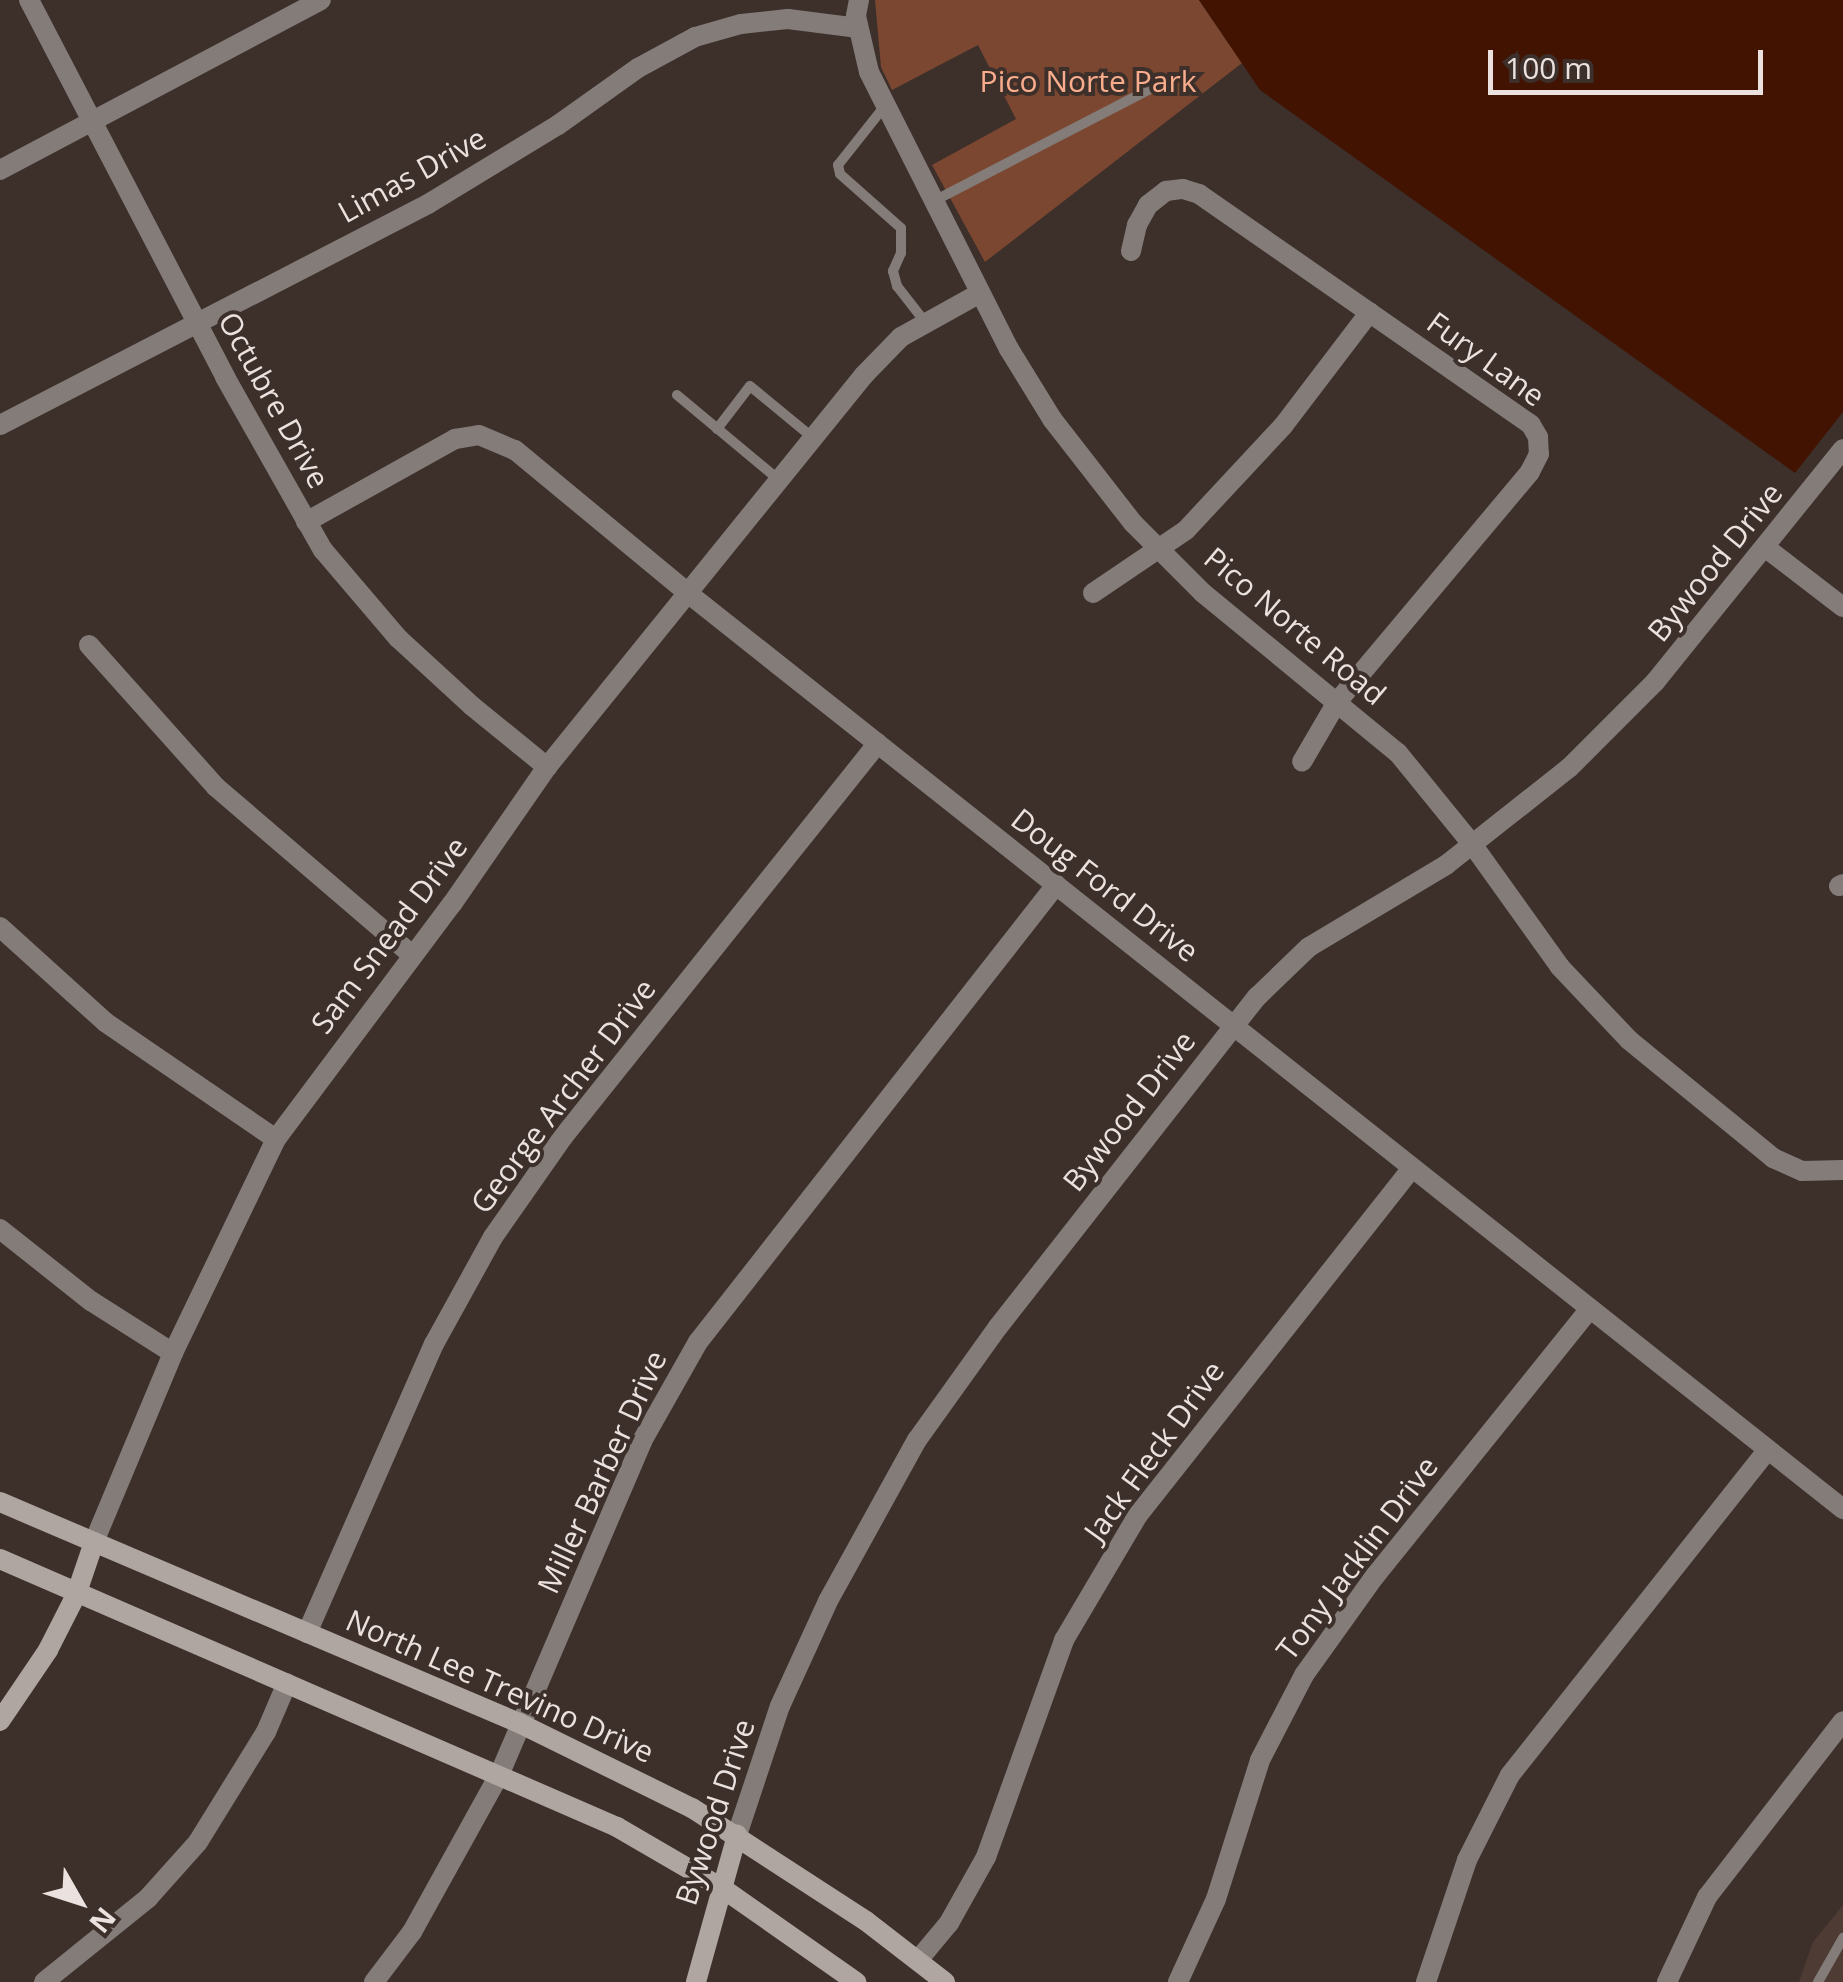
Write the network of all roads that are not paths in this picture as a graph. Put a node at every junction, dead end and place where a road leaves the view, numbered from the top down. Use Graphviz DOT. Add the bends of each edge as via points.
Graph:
graph roads {
  1 [pos="28,0"];
  2 [pos="321,0"];
  3 [pos="859,0"];
  4 [pos="292,6"];
  5 [pos="858,28"];
  6 [pos="1171,78"];
  7 [pos="884,107"];
  8 [pos="93,120"];
  9 [pos="0,170"];
  10 [pos="932,202"];
  11 [pos="1131,252"];
  12 [pos="980,293"];
  13 [pos="1370,312"];
  14 [pos="925,322"];
  15 [pos="198,324"];
  16 [pos="677,395"];
  17 [pos="0,425"];
  18 [pos="718,429"];
  19 [pos="812,438"];
  20 [pos="1843,449"];
  21 [pos="780,480"];
  22 [pos="306,522"];
  23 [pos="1157,548"];
  24 [pos="1766,548"];
  25 [pos="1093,593"];
  26 [pos="689,594"];
  27 [pos="1843,607"];
  28 [pos="89,645"];
  29 [pos="1337,702"];
  30 [pos="878,743"];
  31 [pos="1302,762"];
  32 [pos="548,768"];
  33 [pos="1472,844"];
  34 [pos="1056,885"];
  35 [pos="0,927"];
  36 [pos="412,954"];
  37 [pos="1235,1025"];
  38 [pos="276,1139"];
  39 [pos="1411,1169"];
  40 [pos="1843,1170"];
  41 [pos="0,1229"];
  42 [pos="1589,1310"];
  43 [pos="173,1353"];
  44 [pos="1767,1451"];
  45 [pos="0,1502"];
  46 [pos="1843,1509"];
  47 [pos="94,1542"];
  48 [pos="0,1559"];
  49 [pos="76,1595"];
  50 [pos="308,1633"];
  51 [pos="286,1683"];
  52 [pos="0,1721"];
  53 [pos="1843,1721"];
  54 [pos="519,1722"];
  55 [pos="500,1774"];
  56 [pos="736,1835"];
  57 [pos="722,1888"];
  58 [pos="1843,1938"];
  59 [pos="919,1959"];
  60 [pos="44,1982"];
  61 [pos="374,1982"];
  62 [pos="696,1982"];
  63 [pos="856,1982"];
  64 [pos="945,1982"];
  65 [pos="1178,1982"];
  66 [pos="1426,1982"];
  67 [pos="1668,1982"];
  68 [pos="1818,1982"];
  1 -- 8 [label="street, Octubre Drive"];
  2 -- 4 [label="street"];
  3 -- 5 [label="street, Pico Norte Road"];
  4 -- 8 [label="street"];
  5 -- 7 [label="street, Pico Norte Road"];
  5 -- 15 [label="street, Limas Drive" via="788,19 695,37 466,182"];
  6 -- 10 [label="lane"];
  7 -- 10 [label="street, Pico Norte Road"];
  7 -- 14 [label="lane" via="838,165 901,228 897,286"];
  8 -- 9 [label="street"];
  8 -- 15 [label="street, Octubre Drive"];
  10 -- 12 [label="street, Pico Norte Road"];
  11 -- 13 [label="street, Fury Lane" via="1148,205 1183,188"];
  12 -- 14 [label="street, Sam Snead Drive"];
  12 -- 23 [label="street, Pico Norte Road" via="1052,419"];
  13 -- 23 [label="street" via="1251,461 1186,530"];
  13 -- 29 [label="street, Fury Lane" via="1531,425 1539,454"];
  14 -- 19 [label="street, Sam Snead Drive" via="884,353"];
  15 -- 17 [label="street, Limas Drive"];
  15 -- 22 [label="street, Octubre Drive"];
  16 -- 18 [label="lane"];
  18 -- 19 [label="lane" via="750,386"];
  18 -- 21 [label="lane"];
  19 -- 21 [label="street, Sam Snead Drive"];
  20 -- 24 [label="street, Bywood Drive"];
  21 -- 26 [label="street, Sam Snead Drive"];
  22 -- 26 [label="street, Doug Ford Drive" via="428,452 478,434 515,450"];
  22 -- 32 [label="street, Octubre Drive" via="398,638"];
  23 -- 25 [label="street"];
  23 -- 29 [label="street, Pico Norte Road"];
  24 -- 27 [label="street"];
  24 -- 33 [label="street, Bywood Drive" via="1655,682 1569,768"];
  26 -- 30 [label="street, Doug Ford Drive"];
  26 -- 32 [label="street, Sam Snead Drive"];
  28 -- 36 [label="street" via="163,733 264,833"];
  29 -- 31 [label="street, Fury Lane"];
  29 -- 33 [label="street, Pico Norte Road" via="1398,752"];
  30 -- 34 [label="street, Doug Ford Drive"];
  30 -- 50 [label="street, George Archer Drive" via="563,1138 494,1236 434,1344"];
  32 -- 36 [label="street, Sam Snead Drive"];
  33 -- 37 [label="street, Bywood Drive" via="1309,947"];
  33 -- 40 [label="street, Pico Norte Road" via="1560,967 1659,1066 1786,1166"];
  34 -- 37 [label="street, Doug Ford Drive"];
  34 -- 54 [label="street, Miller Barber Drive" via="698,1342 642,1441"];
  35 -- 38 [label="street" via="105,1022"];
  36 -- 38 [label="street, Sam Snead Drive"];
  37 -- 39 [label="street, Doug Ford Drive"];
  37 -- 56 [label="street, Bywood Drive" via="998,1326 918,1440 828,1601 773,1724"];
  38 -- 43 [label="street, Sam Snead Drive"];
  39 -- 42 [label="street, Doug Ford Drive"];
  39 -- 59 [label="street, Jack Fleck Drive" via="1138,1515 1064,1640 986,1857"];
  41 -- 43 [label="street" via="91,1302"];
  42 -- 44 [label="street, Doug Ford Drive"];
  42 -- 65 [label="street, Tony Jacklin Drive" via="1304,1675 1260,1760 1216,1900"];
  43 -- 47 [label="street, Sam Snead Drive"];
  44 -- 46 [label="street, Doug Ford Drive"];
  44 -- 66 [label="street" via="1510,1775 1467,1860"];
  45 -- 47 [label="main road, North Lee Trevino Drive"];
  47 -- 49 [label="main road, Sam Snead Drive"];
  47 -- 50 [label="main road, North Lee Trevino Drive"];
  48 -- 49 [label="main road"];
  49 -- 51 [label="main road"];
  49 -- 52 [label="main road, Sam Snead Drive" via="30,1683"];
  50 -- 54 [label="main road, North Lee Trevino Drive"];
  51 -- 55 [label="main road"];
  51 -- 60 [label="street" via="266,1732 198,1842 148,1898"];
  53 -- 67 [label="street" via="1707,1897"];
  54 -- 55 [label="street, Miller Barber Drive"];
  54 -- 56 [label="main road, North Lee Trevino Drive"];
  55 -- 57 [label="main road" via="616,1827"];
  55 -- 61 [label="street, Miller Barber Drive" via="412,1932"];
  56 -- 57 [label="main road, Bywood Drive"];
  56 -- 59 [label="main road, North Lee Trevino Drive"];
  57 -- 62 [label="main road, Bywood Drive"];
  57 -- 63 [label="main road"];
  58 -- 68 [label="lane"];
  59 -- 64 [label="main road, North Lee Trevino Drive"];
}
